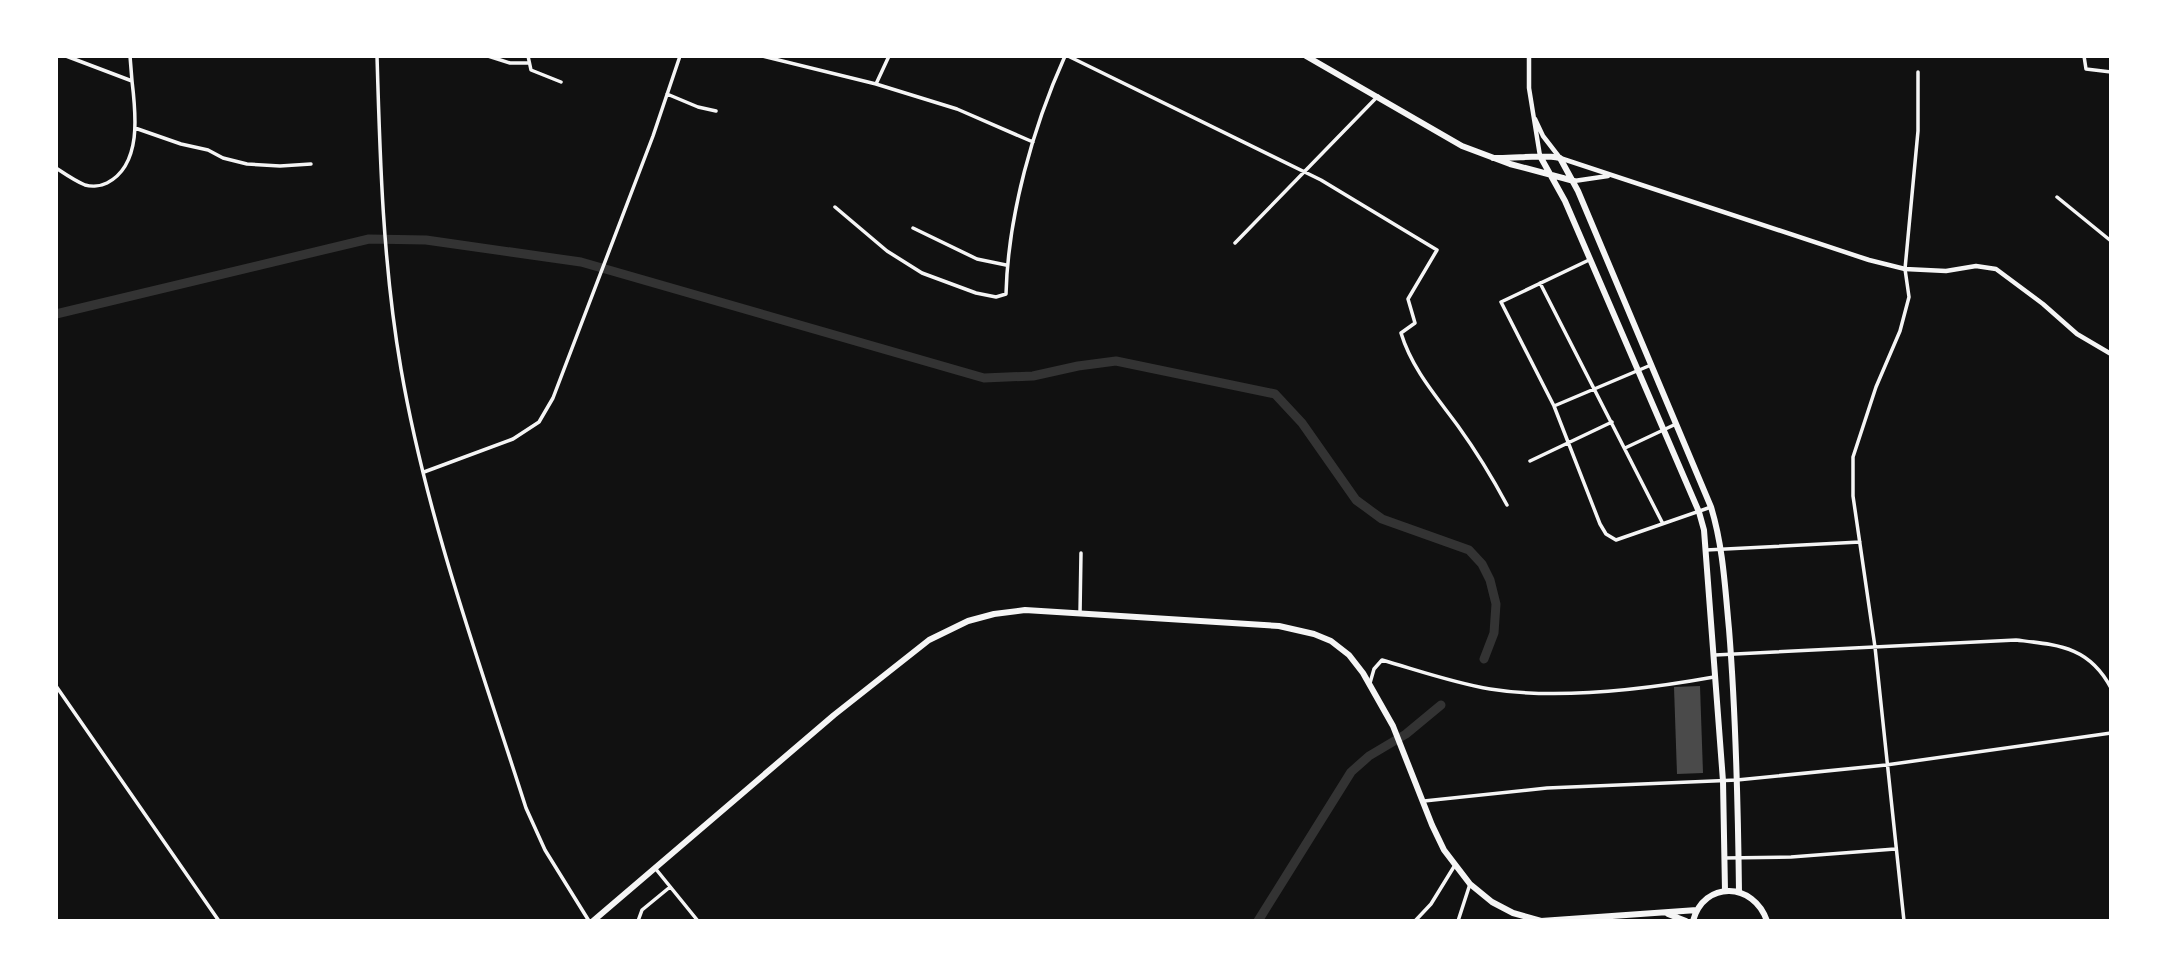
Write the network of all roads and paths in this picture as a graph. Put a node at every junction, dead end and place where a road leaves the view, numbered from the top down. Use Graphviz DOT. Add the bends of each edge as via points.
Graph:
graph roads {
  1 [pos="66,56"];
  2 [pos="130,56"];
  3 [pos="377,56"];
  4 [pos="488,56"];
  5 [pos="528,56"];
  6 [pos="680,56"];
  7 [pos="762,56"];
  8 [pos="889,56"];
  9 [pos="1067,56"];
  10 [pos="1306,56"];
  11 [pos="1529,56"];
  12 [pos="2084,56"];
  13 [pos="528,63"];
  14 [pos="1918,72"];
  15 [pos="2111,72"];
  16 [pos="132,82"];
  17 [pos="561,82"];
  18 [pos="876,84"];
  19 [pos="667,94"];
  20 [pos="1378,96"];
  21 [pos="716,111"];
  22 [pos="1535,119"];
  23 [pos="135,128"];
  24 [pos="1033,142"];
  25 [pos="1540,156"];
  26 [pos="1493,158"];
  27 [pos="1560,159"];
  28 [pos="311,164"];
  29 [pos="56,168"];
  30 [pos="1305,172"];
  31 [pos="1550,175"];
  32 [pos="1613,176"];
  33 [pos="1574,181"];
  34 [pos="2057,197"];
  35 [pos="835,207"];
  36 [pos="913,228"];
  37 [pos="2111,242"];
  38 [pos="1235,243"];
  39 [pos="1589,260"];
  40 [pos="1006,265"];
  41 [pos="1905,270"];
  42 [pos="1540,283"];
  43 [pos="2111,354"];
  44 [pos="1652,364"];
  45 [pos="1636,370"];
  46 [pos="1595,388"];
  47 [pos="1553,406"];
  48 [pos="1612,422"];
  49 [pos="1676,424"];
  50 [pos="1663,430"];
  51 [pos="1569,443"];
  52 [pos="1625,448"];
  53 [pos="1530,461"];
  54 [pos="424,472"];
  55 [pos="1507,505"];
  56 [pos="1711,507"];
  57 [pos="1699,512"];
  58 [pos="1662,522"];
  59 [pos="1860,542"];
  60 [pos="1706,550"];
  61 [pos="1721,550"];
  62 [pos="1082,553"];
  63 [pos="1080,613"];
  64 [pos="1875,647"];
  65 [pos="1731,653"];
  66 [pos="1715,655"];
  67 [pos="1716,677"];
  68 [pos="1370,685"];
  69 [pos="56,686"];
  70 [pos="2111,688"];
  71 [pos="2111,733"];
  72 [pos="1886,765"];
  73 [pos="1737,780"];
  74 [pos="1723,781"];
  75 [pos="1424,801"];
  76 [pos="1895,849"];
  77 [pos="1738,857"];
  78 [pos="1724,858"];
  79 [pos="1455,864"];
  80 [pos="655,868"];
  81 [pos="1469,884"];
  82 [pos="670,887"];
  83 [pos="1725,891"];
  84 [pos="1739,892"];
  85 [pos="1697,910"];
  86 [pos="1666,914"];
  87 [pos="219,921"];
  88 [pos="591,921"];
  89 [pos="638,921"];
  90 [pos="698,921"];
  91 [pos="1415,921"];
  92 [pos="1458,921"];
  93 [pos="1686,921"];
  94 [pos="1693,921"];
  95 [pos="1766,921"];
  96 [pos="1904,921"];
  1 -- 16 [label="street"];
  2 -- 16 [label="street"];
  3 -- 54 [label="street" via="385,260 401,370"];
  4 -- 13 [label="street"];
  5 -- 13 [label="street"];
  6 -- 19 [label="street"];
  7 -- 18 [label="street"];
  8 -- 18 [label="street"];
  9 -- 24 [label="street"];
  9 -- 30 [label="street"];
  10 -- 20 [label="main road"];
  11 -- 22 [label="street"];
  12 -- 15 [label="street" via="2086,69"];
  13 -- 17 [label="street" via="531,70"];
  14 -- 41 [label="street" via="1918,131"];
  16 -- 23 [label="street"];
  18 -- 24 [label="street" via="957,109"];
  19 -- 21 [label="street"];
  19 -- 54 [label="street" via="553,398 539,422 513,439"];
  20 -- 26 [label="main road" via="1462,146"];
  20 -- 30 [label="street"];
  22 -- 25 [label="street"];
  22 -- 27 [label="street"];
  23 -- 28 [label="street" via="247,164"];
  23 -- 29 [label="street" via="128,160 110,181 87,186"];
  24 -- 40 [label="street"];
  25 -- 26 [label="main road"];
  25 -- 27 [label="main road"];
  25 -- 31 [label="main road"];
  26 -- 31 [label="main road"];
  27 -- 32 [label="street"];
  27 -- 33 [label="main road"];
  30 -- 38 [label="street"];
  30 -- 55 [label="street" via="1437,250 1408,299 1415,323 1401,333 1429,391 1490,472"];
  31 -- 33 [label="main road"];
  31 -- 39 [label="main road"];
  32 -- 33 [label="street"];
  32 -- 41 [label="street"];
  33 -- 44 [label="main road"];
  34 -- 37 [label="street"];
  35 -- 40 [label="street" via="887,251 922,273 976,293 1006,294"];
  36 -- 40 [label="street" via="977,259"];
  39 -- 42 [label="street"];
  39 -- 45 [label="main road"];
  41 -- 43 [label="street" via="1996,269 2077,334"];
  41 -- 59 [label="street" via="1909,298 1900,331 1853,457"];
  42 -- 46 [label="street"];
  42 -- 47 [label="street" via="1501,302"];
  44 -- 45 [label="street"];
  44 -- 49 [label="main road"];
  45 -- 46 [label="street"];
  45 -- 50 [label="main road"];
  46 -- 47 [label="street"];
  46 -- 48 [label="street"];
  47 -- 51 [label="street"];
  48 -- 51 [label="street"];
  48 -- 52 [label="street"];
  49 -- 50 [label="street"];
  49 -- 56 [label="main road"];
  50 -- 52 [label="street"];
  50 -- 57 [label="main road"];
  51 -- 53 [label="street"];
  51 -- 58 [label="street" via="1606,534 1616,540"];
  52 -- 58 [label="street"];
  54 -- 88 [label="street" via="434,517 526,808 545,850"];
  56 -- 57 [label="street"];
  56 -- 61 [label="main road"];
  57 -- 58 [label="street"];
  57 -- 60 [label="main road"];
  59 -- 61 [label="street"];
  59 -- 64 [label="street"];
  60 -- 61 [label="street"];
  60 -- 66 [label="main road"];
  61 -- 65 [label="main road"];
  62 -- 63 [label="street"];
  63 -- 68 [label="main road" via="1301,630 1349,655"];
  63 -- 80 [label="main road" via="1025,610 994,614 929,640"];
  64 -- 65 [label="street"];
  64 -- 70 [label="street" via="2016,640 2057,645 2090,660"];
  64 -- 72 [label="street"];
  65 -- 66 [label="street"];
  65 -- 73 [label="main road"];
  66 -- 67 [label="main road"];
  67 -- 68 [label="street" via="1667,686 1541,693 1490,689 1382,660"];
  67 -- 74 [label="main road"];
  68 -- 75 [label="main road" via="1393,726"];
  69 -- 87 [label="street"];
  71 -- 72 [label="street"];
  72 -- 73 [label="street"];
  72 -- 76 [label="street"];
  73 -- 74 [label="street"];
  73 -- 77 [label="main road"];
  74 -- 75 [label="street" via="1547,789"];
  74 -- 78 [label="main road"];
  75 -- 79 [label="main road"];
  76 -- 77 [label="street"];
  76 -- 96 [label="street"];
  77 -- 78 [label="street"];
  77 -- 84 [label="main road"];
  78 -- 83 [label="main road"];
  79 -- 81 [label="main road"];
  79 -- 91 [label="street"];
  80 -- 82 [label="street"];
  80 -- 88 [label="main road"];
  81 -- 86 [label="main road" via="1503,908 1541,921"];
  81 -- 92 [label="street"];
  82 -- 89 [label="street" via="642,910"];
  82 -- 90 [label="street"];
  83 -- 84 [label="main road"];
  83 -- 85 [label="main road" via="1709,897"];
  84 -- 95 [label="main road" via="1756,902"];
  85 -- 86 [label="main road"];
  85 -- 94 [label="main road"];
  86 -- 93 [label="main road"];
}
